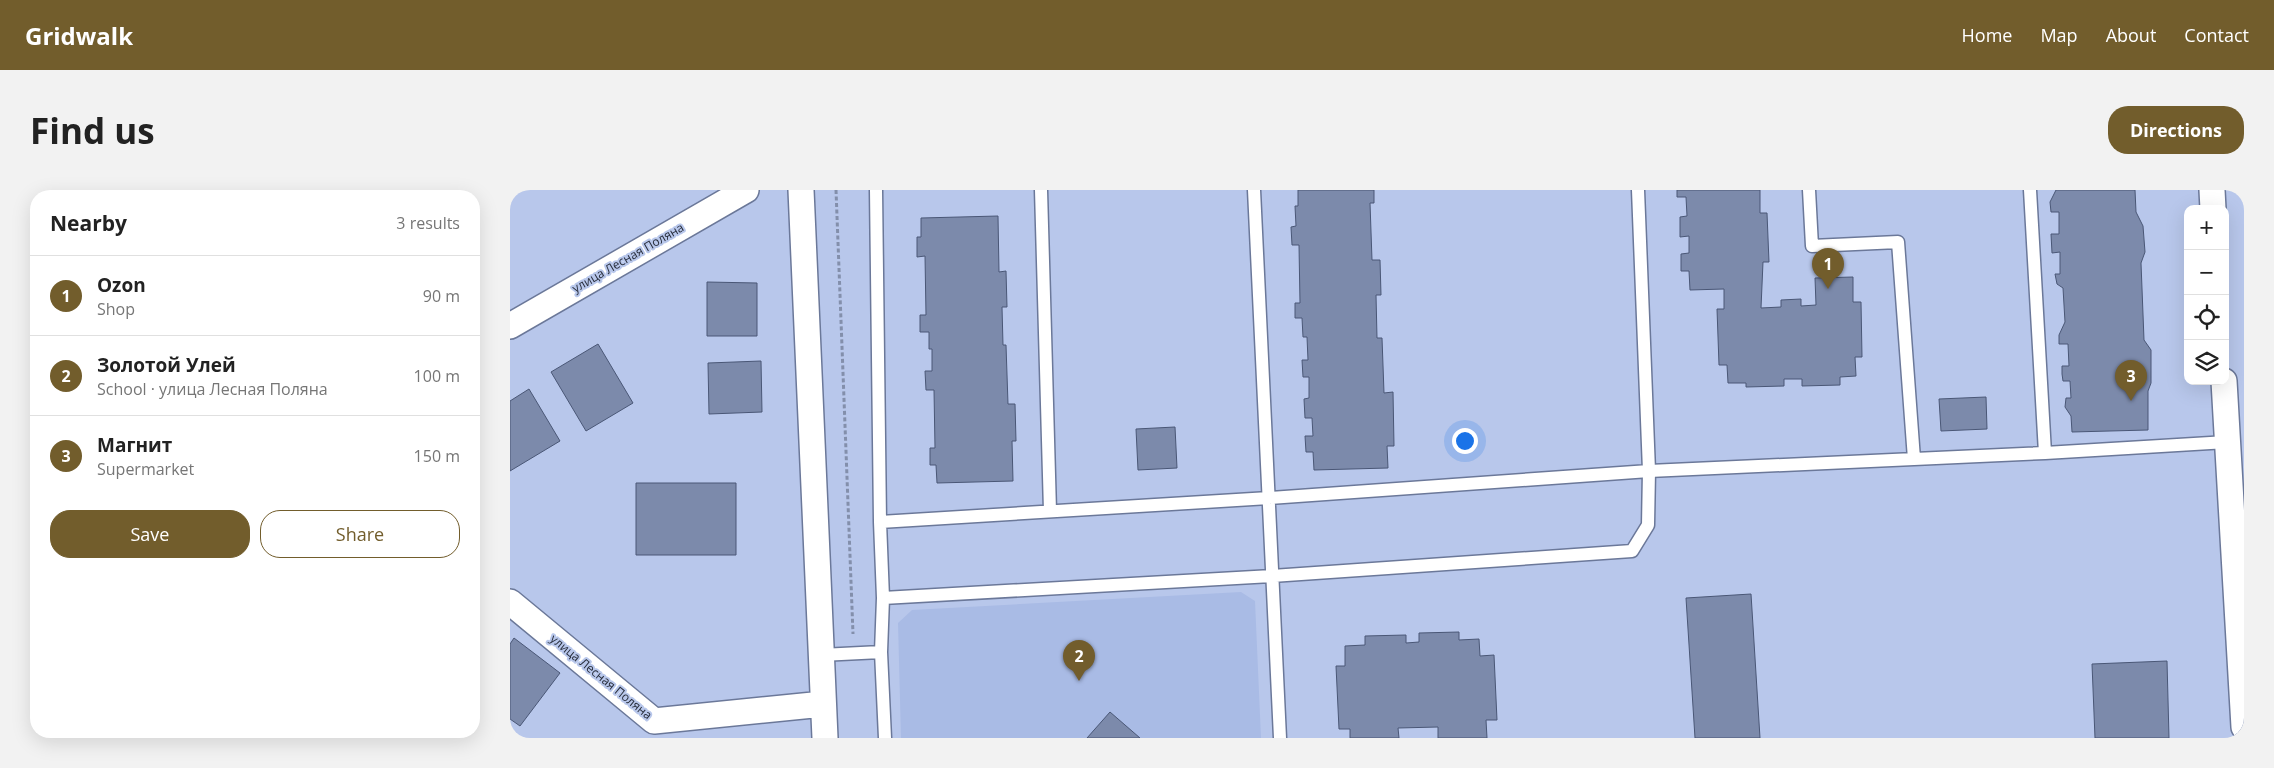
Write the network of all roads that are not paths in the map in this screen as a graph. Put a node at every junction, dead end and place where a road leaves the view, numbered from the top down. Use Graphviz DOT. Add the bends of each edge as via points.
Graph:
graph roads {
  1 [pos="746,190"];
  2 [pos="801,190"];
  3 [pos="876,190"];
  4 [pos="1041,190"];
  5 [pos="1254,190"];
  6 [pos="1638,190"];
  7 [pos="1809,190"];
  8 [pos="2030,190"];
  9 [pos="2212,190"];
  10 [pos="2214,205"];
  11 [pos="510,326"];
  12 [pos="2224,385"];
  13 [pos="2227,442"];
  14 [pos="2045,453"];
  15 [pos="1914,459"];
  16 [pos="1649,471"];
  17 [pos="2236,476"];
  18 [pos="1269,498"];
  19 [pos="1050,512"];
  20 [pos="880,522"];
  21 [pos="1272,576"];
  22 [pos="883,598"];
  23 [pos="510,602"];
  24 [pos="881,652"];
  25 [pos="821,655"];
  26 [pos="823,704"];
  27 [pos="2244,727"];
  28 [pos="824,738"];
  29 [pos="885,738"];
  30 [pos="1280,738"];
  1 -- 11 [label="street, улица Лесная Поляна"];
  2 -- 25 [label="street"];
  3 -- 20 [label="lane"];
  4 -- 19 [label="lane"];
  5 -- 18 [label="lane"];
  6 -- 16 [label="lane"];
  7 -- 15 [label="lane" via="1812,246 1898,242"];
  8 -- 14 [label="lane"];
  9 -- 10 [label="street"];
  12 -- 13 [label="street"];
  13 -- 14 [label="lane"];
  13 -- 17 [label="street"];
  14 -- 15 [label="lane"];
  15 -- 16 [label="lane"];
  16 -- 18 [label="lane"];
  16 -- 21 [label="lane" via="1648,525 1632,551"];
  17 -- 27 [label="street"];
  18 -- 19 [label="lane"];
  18 -- 21 [label="lane"];
  19 -- 20 [label="lane"];
  20 -- 22 [label="lane"];
  21 -- 22 [label="lane"];
  21 -- 30 [label="lane"];
  22 -- 24 [label="lane"];
  23 -- 26 [label="street, улица Лесная Поляна" via="654,721"];
  24 -- 25 [label="lane"];
  24 -- 29 [label="lane"];
  25 -- 26 [label="street"];
  26 -- 28 [label="street"];
}
